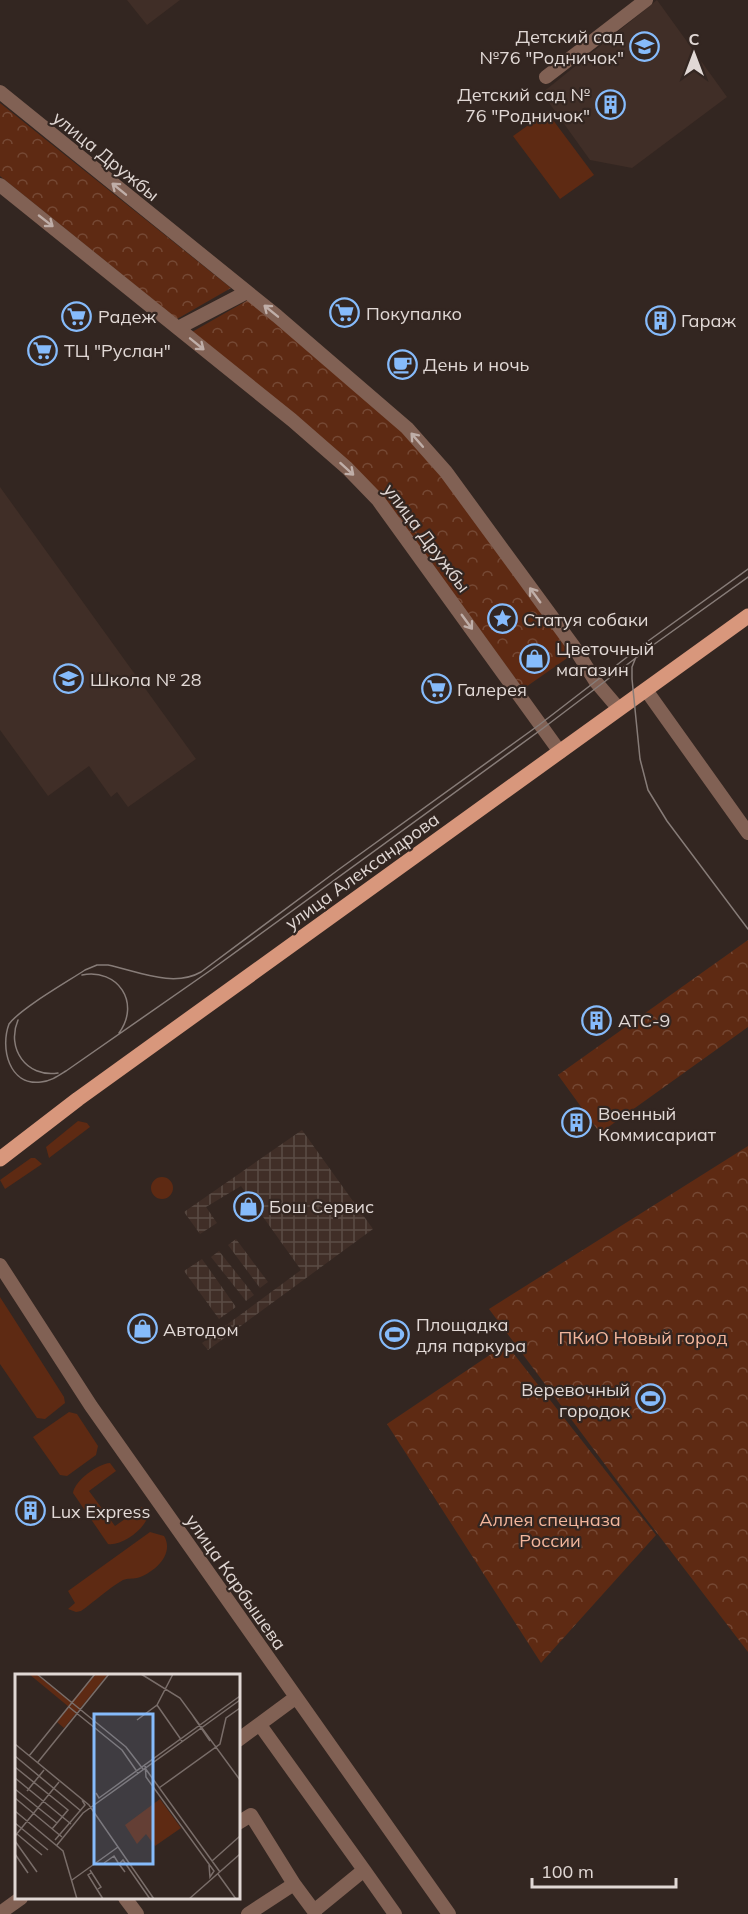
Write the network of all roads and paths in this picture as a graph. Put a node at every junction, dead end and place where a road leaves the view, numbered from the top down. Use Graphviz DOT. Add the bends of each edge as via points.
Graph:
graph roads {
  1 [pos="646,0"];
  2 [pos="546,77"];
  3 [pos="0,92"];
  4 [pos="0,184"];
  5 [pos="247,292"];
  6 [pos="178,328"];
  7 [pos="748,616"];
  8 [pos="646,690"];
  9 [pos="619,709"];
  10 [pos="560,752"];
  11 [pos="748,833"];
  12 [pos="0,1159"];
  13 [pos="0,1265"];
  14 [pos="295,1698"];
  15 [pos="260,1725"];
  16 [pos="240,1739"];
  17 [pos="240,1822"];
  18 [pos="364,1870"];
  19 [pos="294,1884"];
  20 [pos="20,1899"];
  21 [pos="127,1899"];
  22 [pos="0,1913"];
  23 [pos="315,1913"];
  24 [pos="137,1914"];
  25 [pos="248,1914"];
  26 [pos="395,1914"];
  27 [pos="449,1914"];
  1 -- 2 [label="street"];
  5 -- 3 [label="street, улица Дружбы, one-way"];
  4 -- 6 [label="street, улица Дружбы, one-way"];
  5 -- 6 [label="street"];
  9 -- 5 [label="street, улица Дружбы, one-way" via="446,472 407,428"];
  6 -- 10 [label="street, улица Дружбы, one-way" via="292,420 378,500"];
  7 -- 8 [label="main road, улица Александрова"];
  8 -- 9 [label="main road, улица Александрова"];
  8 -- 11 [label="street"];
  9 -- 10 [label="main road, улица Александрова"];
  10 -- 12 [label="main road, улица Александрова"];
  13 -- 14 [label="street, улица Карбышева" via="91,1406"];
  14 -- 15 [label="street"];
  14 -- 27 [label="street, улица Карбышева"];
  15 -- 16 [label="street"];
  15 -- 18 [label="street"];
  17 -- 19 [label="street" via="251,1815"];
  18 -- 23 [label="street"];
  18 -- 26 [label="street"];
  19 -- 23 [label="street"];
  19 -- 25 [label="street"];
  20 -- 22 [label="street"];
  21 -- 24 [label="street"];
}
